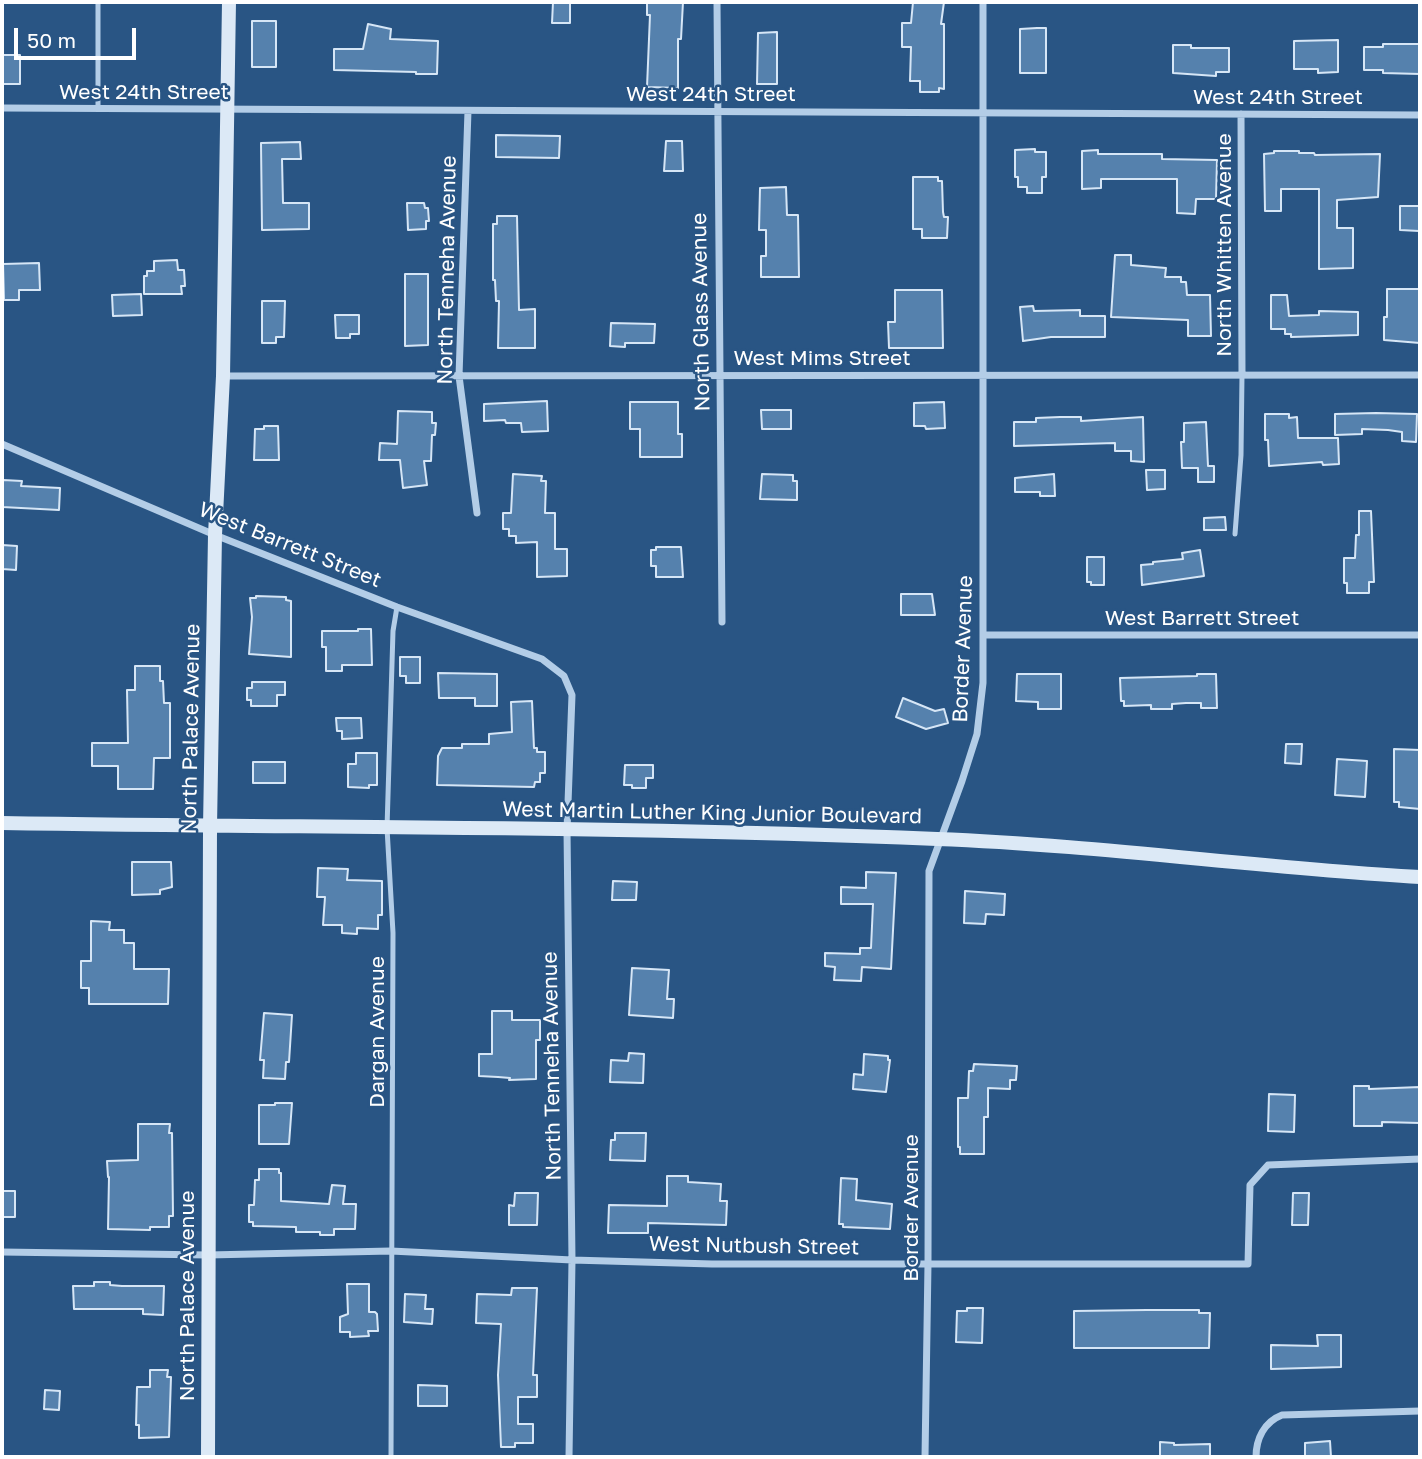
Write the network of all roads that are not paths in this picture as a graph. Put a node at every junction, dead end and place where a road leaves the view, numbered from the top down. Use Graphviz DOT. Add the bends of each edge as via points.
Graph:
graph roads {
  1 [pos="98,2"];
  2 [pos="229,2"];
  3 [pos="717,2"];
  4 [pos="983,2"];
  5 [pos="2,108"];
  6 [pos="98,109"];
  7 [pos="228,109"];
  8 [pos="468,111"];
  9 [pos="717,112"];
  10 [pos="983,113"];
  11 [pos="1241,114"];
  12 [pos="1420,115"];
  13 [pos="1242,375"];
  14 [pos="1420,375"];
  15 [pos="223,376"];
  16 [pos="459,376"];
  17 [pos="719,376"];
  18 [pos="984,376"];
  19 [pos="2,444"];
  20 [pos="477,513"];
  21 [pos="1235,534"];
  22 [pos="215,535"];
  23 [pos="397,607"];
  24 [pos="722,622"];
  25 [pos="984,635"];
  26 [pos="1420,635"];
  27 [pos="564,676"];
  28 [pos="2,823"];
  29 [pos="210,827"];
  30 [pos="387,828"];
  31 [pos="567,830"];
  32 [pos="939,839"];
  33 [pos="1420,877"];
  34 [pos="1420,1159"];
  35 [pos="391,1251"];
  36 [pos="2,1252"];
  37 [pos="208,1255"];
  38 [pos="572,1260"];
  39 [pos="928,1265"];
  40 [pos="1420,1411"];
  41 [pos="208,1457"];
  42 [pos="391,1457"];
  43 [pos="569,1457"];
  44 [pos="925,1457"];
  45 [pos="1256,1457"];
  1 -- 6 [label="lane"];
  2 -- 7 [label="street, North Palace Avenue"];
  3 -- 9 [label="street, North Glass Avenue"];
  4 -- 10 [label="street, Border Avenue"];
  5 -- 6 [label="street, West 24th Street"];
  6 -- 7 [label="street, West 24th Street"];
  7 -- 8 [label="street, West 24th Street"];
  7 -- 15 [label="street, North Palace Avenue"];
  8 -- 9 [label="street, West 24th Street"];
  8 -- 16 [label="street, North Tenneha Avenue"];
  9 -- 10 [label="street, West 24th Street"];
  9 -- 17 [label="street, North Glass Avenue"];
  10 -- 11 [label="street, West 24th Street"];
  10 -- 18 [label="street, Border Avenue"];
  11 -- 12 [label="street, West 24th Street"];
  11 -- 13 [label="street, North Whitten Avenue"];
  13 -- 14 [label="street, West Mims Street"];
  13 -- 18 [label="street, West Mims Street"];
  13 -- 21 [label="lane"];
  15 -- 16 [label="street, West Mims Street"];
  15 -- 22 [label="street, North Palace Avenue"];
  16 -- 17 [label="street, West Mims Street"];
  16 -- 20 [label="street, North Tenneha Avenue"];
  17 -- 18 [label="street, West Mims Street"];
  17 -- 24 [label="street, North Glass Avenue"];
  18 -- 25 [label="street, Border Avenue"];
  19 -- 22 [label="street, West Barrett Street"];
  22 -- 23 [label="street, West Barrett Street"];
  22 -- 29 [label="street, North Palace Avenue"];
  23 -- 27 [label="street, West Barrett Street" via="542,659"];
  23 -- 30 [label="lane, Dargan Avenue"];
  25 -- 26 [label="street, West Barrett Street"];
  25 -- 32 [label="street, Border Avenue" via="977,734"];
  27 -- 31 [label="street, North Tenneha Avenue" via="572,695"];
  28 -- 29 [label="street, West Martin Luther King Junior Boulevard"];
  29 -- 30 [label="street, West Martin Luther King Junior Boulevard"];
  29 -- 37 [label="street, North Palace Avenue"];
  30 -- 31 [label="street, West Martin Luther King Junior Boulevard"];
  30 -- 35 [label="lane, Dargan Avenue" via="393,933"];
  31 -- 32 [label="street, West Martin Luther King Junior Boulevard"];
  31 -- 38 [label="street, North Tenneha Avenue"];
  32 -- 33 [label="street, West Martin Luther King Junior Boulevard"];
  32 -- 39 [label="street, Border Avenue" via="929,871"];
  34 -- 39 [label="street, West Nutbush Street" via="1268,1165 1250,1185 1248,1264"];
  35 -- 37 [label="street, West Nutbush Street"];
  35 -- 38 [label="street, West Nutbush Street"];
  35 -- 42 [label="lane, Dargan Avenue"];
  36 -- 37 [label="street, West Nutbush Street"];
  37 -- 41 [label="street, North Palace Avenue"];
  38 -- 39 [label="street, West Nutbush Street"];
  38 -- 43 [label="street, North Tenneha Avenue"];
  39 -- 44 [label="street, Border Avenue"];
  40 -- 45 [label="street" via="1282,1415 1271,1419 1256,1444"];
}
